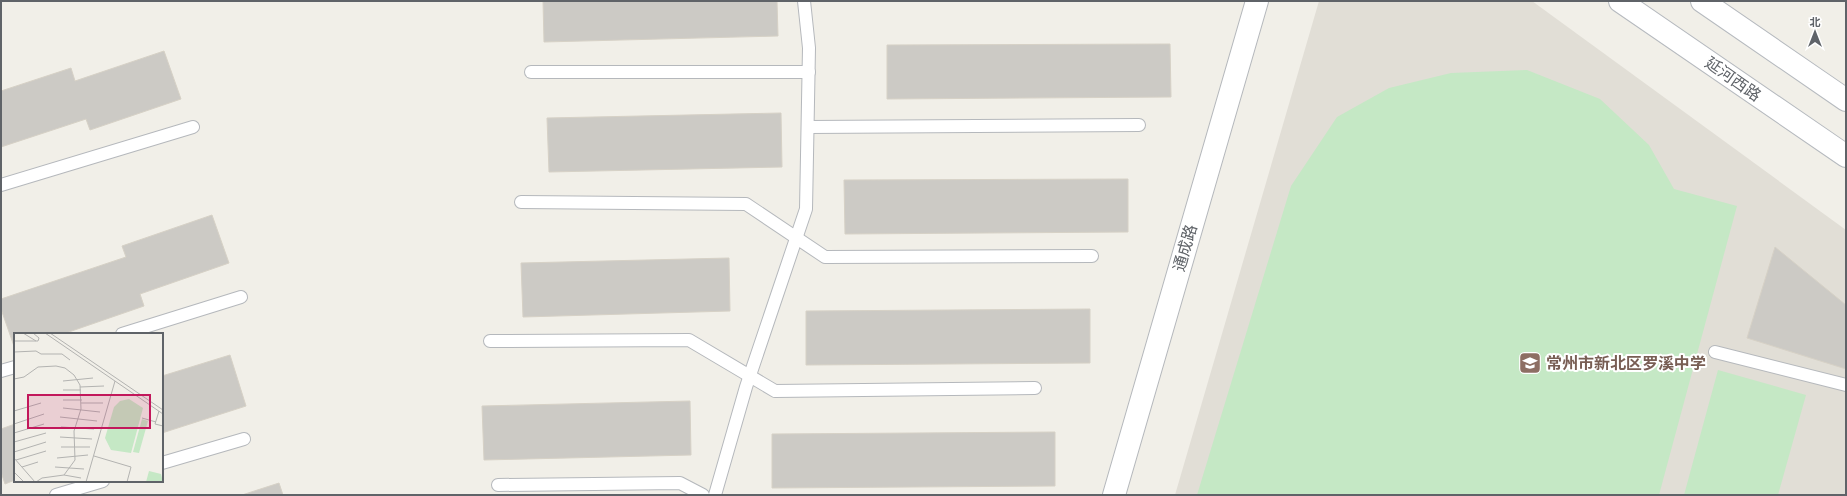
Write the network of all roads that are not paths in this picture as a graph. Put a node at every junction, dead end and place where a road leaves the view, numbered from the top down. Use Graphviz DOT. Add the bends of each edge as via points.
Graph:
graph roads {
  1 [pos="804,1"];
  2 [pos="1257,1"];
  3 [pos="1620,1"];
  4 [pos="1702,1"];
  5 [pos="531,72"];
  6 [pos="809,72"];
  7 [pos="1846,100"];
  8 [pos="1139,125"];
  9 [pos="193,127"];
  10 [pos="808,127"];
  11 [pos="1846,156"];
  12 [pos="1,185"];
  13 [pos="521,202"];
  14 [pos="796,238"];
  15 [pos="1092,256"];
  16 [pos="241,297"];
  17 [pos="125,333"];
  18 [pos="490,341"];
  19 [pos="1715,352"];
  20 [pos="14,367"];
  21 [pos="1,371"];
  22 [pos="750,376"];
  23 [pos="1846,386"];
  24 [pos="1035,388"];
  25 [pos="244,439"];
  26 [pos="163,463"];
  27 [pos="100,482"];
  28 [pos="498,485"];
  29 [pos="56,495"];
  30 [pos="703,495"];
  31 [pos="715,495"];
  32 [pos="1114,495"];
  1 -- 6 [label="lane"];
  2 -- 32 [label="street, 通成路"];
  3 -- 11 [label="street, 延河西路"];
  4 -- 7 [label="street"];
  5 -- 6 [label="lane"];
  6 -- 10 [label="lane"];
  8 -- 10 [label="lane"];
  9 -- 12 [label="lane"];
  10 -- 14 [label="lane" via="806,209"];
  13 -- 14 [label="lane" via="746,204"];
  14 -- 15 [label="lane" via="825,257"];
  14 -- 22 [label="lane"];
  16 -- 17 [label="lane"];
  18 -- 22 [label="lane" via="689,340"];
  19 -- 23 [label="lane"];
  20 -- 21 [label="lane"];
  22 -- 24 [label="lane" via="775,391"];
  22 -- 31 [label="lane"];
  25 -- 26 [label="lane"];
  27 -- 29 [label="lane"];
  28 -- 30 [label="lane" via="680,483"];
}
